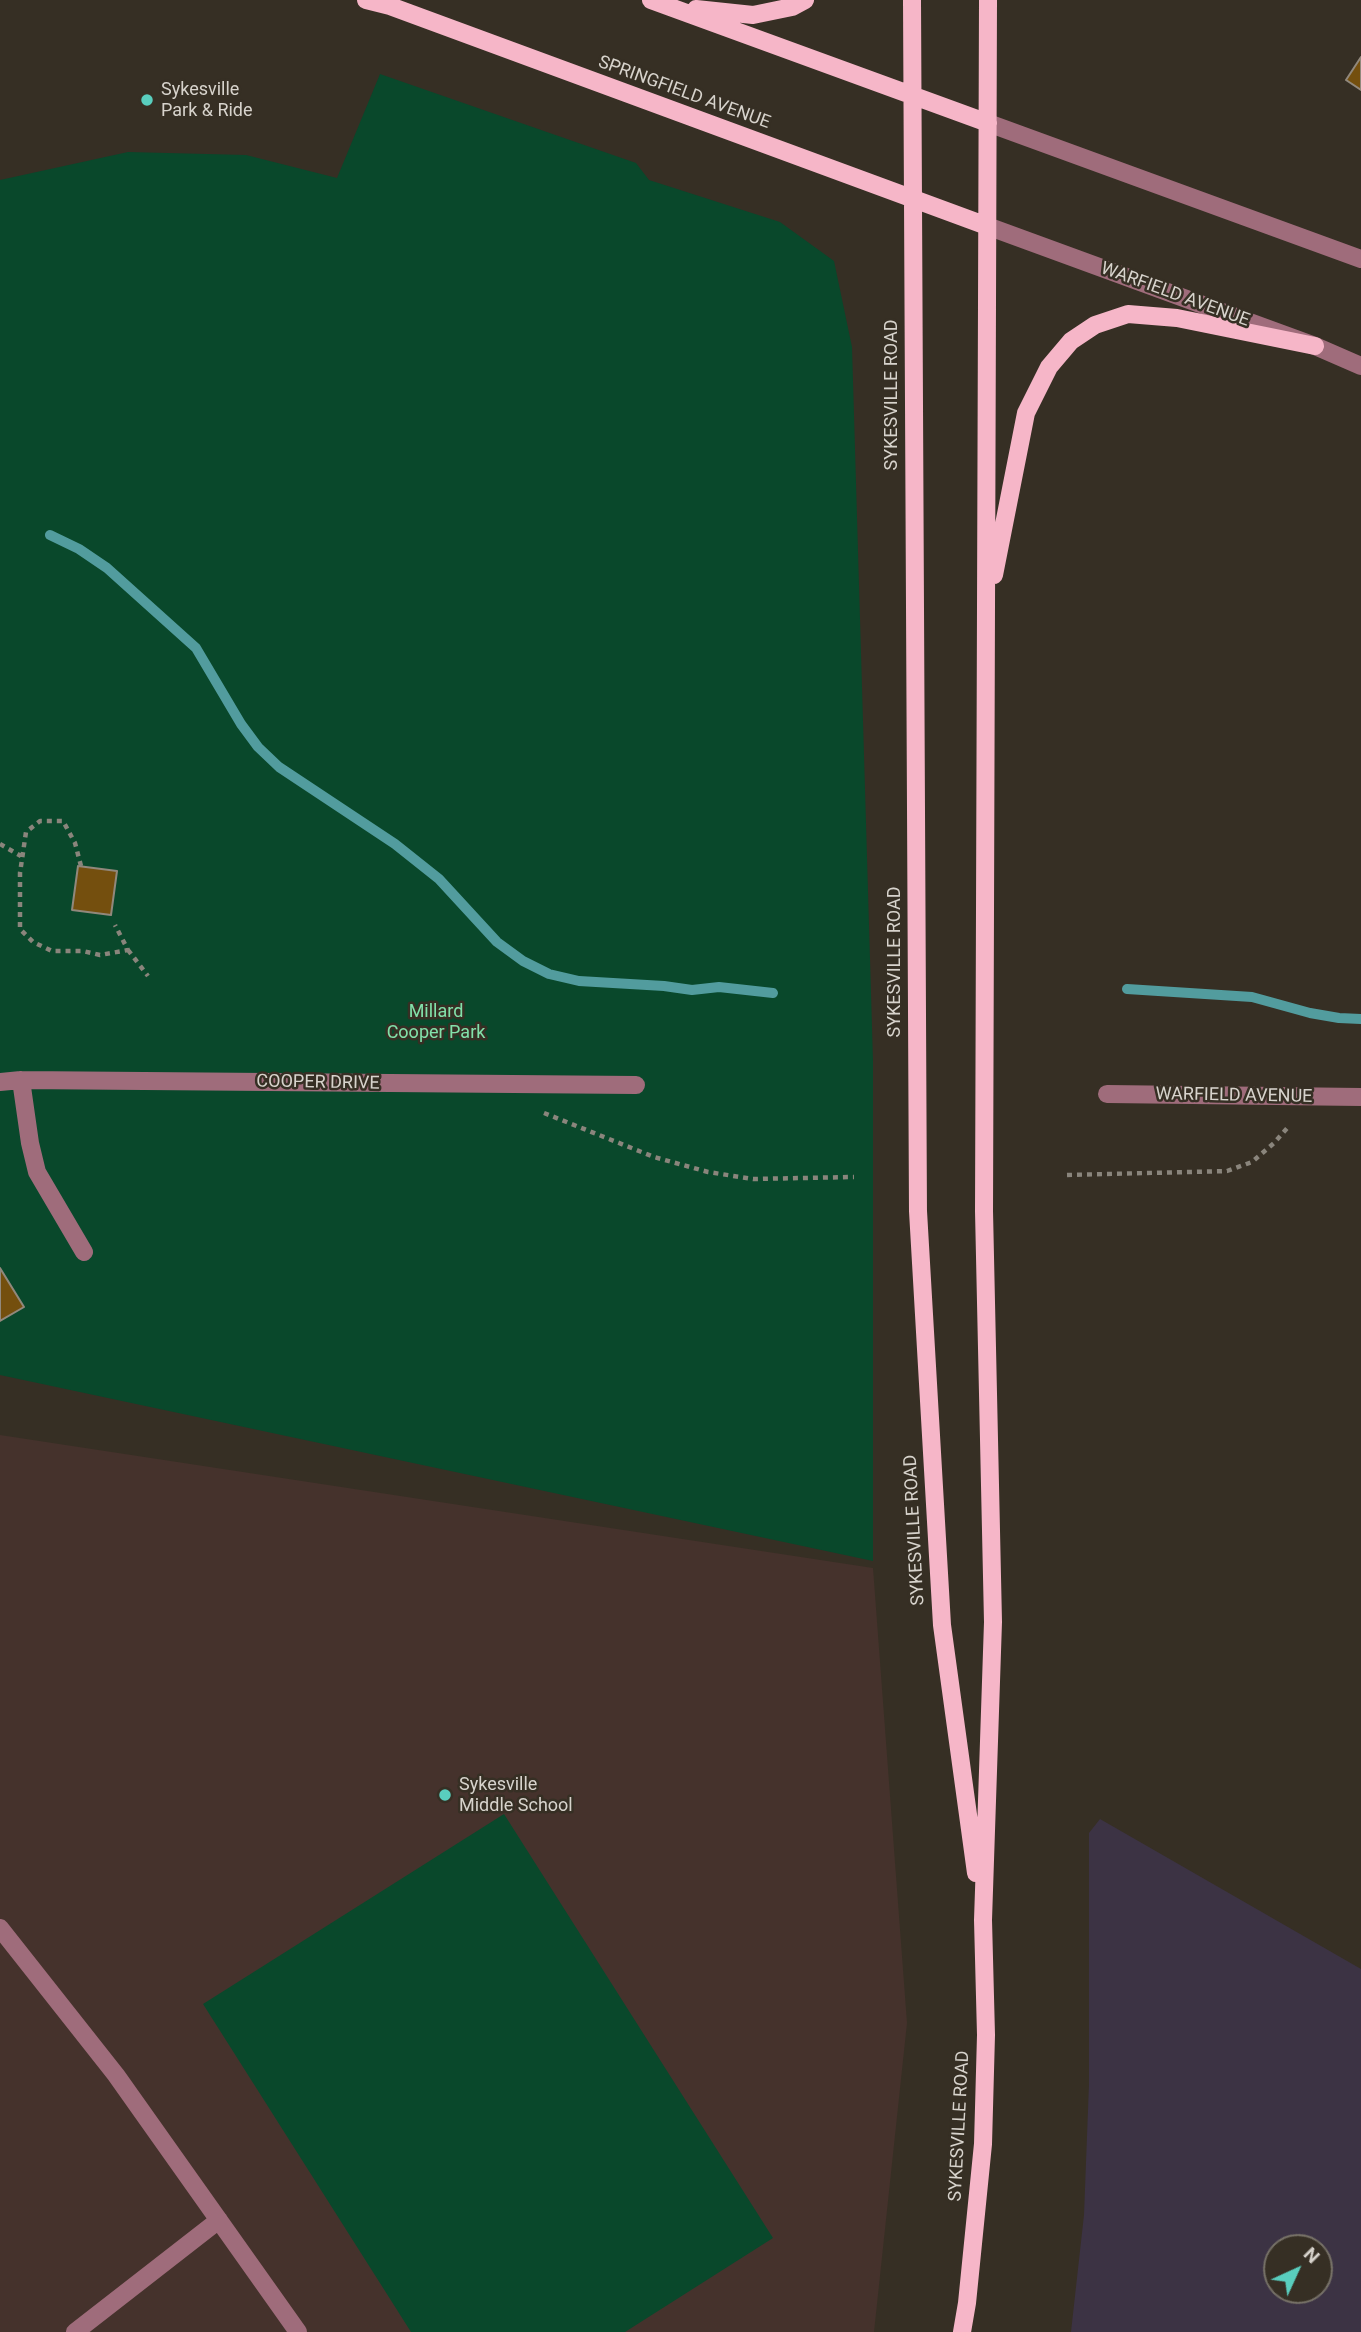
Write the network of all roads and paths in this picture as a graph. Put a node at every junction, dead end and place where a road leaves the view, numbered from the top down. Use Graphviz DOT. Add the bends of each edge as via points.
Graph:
graph roads {
  1 [pos="366,0"];
  2 [pos="651,0"];
  3 [pos="805,0"];
  4 [pos="912,0"];
  5 [pos="988,0"];
  6 [pos="670,7"];
  7 [pos="912,95"];
  8 [pos="988,123"];
  9 [pos="912,199"];
  10 [pos="987,226"];
  11 [pos="1361,260"];
  12 [pos="1315,345"];
  13 [pos="1361,366"];
  14 [pos="985,617"];
  15 [pos="0,844"];
  16 [pos="21,856"];
  17 [pos="80,866"];
  18 [pos="115,925"];
  19 [pos="128,950"];
  20 [pos="148,976"];
  21 [pos="21,1080"];
  22 [pos="0,1082"];
  23 [pos="636,1085"];
  24 [pos="1107,1094"];
  25 [pos="1361,1097"];
  26 [pos="1309,1098"];
  27 [pos="539,1111"];
  28 [pos="1066,1175"];
  29 [pos="854,1177"];
  30 [pos="84,1252"];
  31 [pos="983,1920"];
  32 [pos="0,1928"];
  33 [pos="219,2220"];
  34 [pos="75,2332"];
  35 [pos="298,2332"];
  36 [pos="961,2332"];
  1 -- 9 [label="main road, SPRINGFIELD AVENUE"];
  2 -- 6 [label="main road"];
  3 -- 6 [label="main road" via="753,15"];
  4 -- 7 [label="main road, SYKESVILLE ROAD"];
  5 -- 8 [label="main road, SYKESVILLE ROAD"];
  6 -- 7 [label="main road"];
  7 -- 8 [label="main road"];
  7 -- 9 [label="main road, SYKESVILLE ROAD"];
  8 -- 10 [label="main road, SYKESVILLE ROAD"];
  8 -- 11 [label="street"];
  9 -- 10 [label="main road, SPRINGFIELD AVENUE"];
  9 -- 31 [label="main road, SYKESVILLE ROAD" via="918,1212 942,1625"];
  10 -- 12 [label="street, WARFIELD AVENUE"];
  10 -- 14 [label="main road, SYKESVILLE ROAD"];
  12 -- 13 [label="street, WARFIELD AVENUE"];
  12 -- 14 [label="main road" via="1177,317 1128,314 1095,325 1071,341 1049,367 1026,413"];
  14 -- 31 [label="main road, SYKESVILLE ROAD" via="984,1211 993,1622"];
  15 -- 16 [label="path"];
  16 -- 17 [label="path" via="26,832 40,821 63,821"];
  16 -- 19 [label="path" via="20,929 33,942 52,951 100,955"];
  18 -- 19 [label="path"];
  19 -- 20 [label="path"];
  21 -- 22 [label="street, COOPER DRIVE"];
  21 -- 23 [label="street, COOPER DRIVE"];
  21 -- 30 [label="street" via="37,1172"];
  24 -- 26 [label="street, WARFIELD AVENUE"];
  25 -- 26 [label="street, WARFIELD AVENUE"];
  26 -- 28 [label="path" via="1274,1143 1252,1162 1227,1171"];
  27 -- 29 [label="path" via="654,1157 708,1172 753,1179"];
  31 -- 36 [label="main road, SYKESVILLE ROAD" via="983,2144"];
  32 -- 33 [label="street" via="116,2075"];
  33 -- 34 [label="street"];
  33 -- 35 [label="street"];
}
